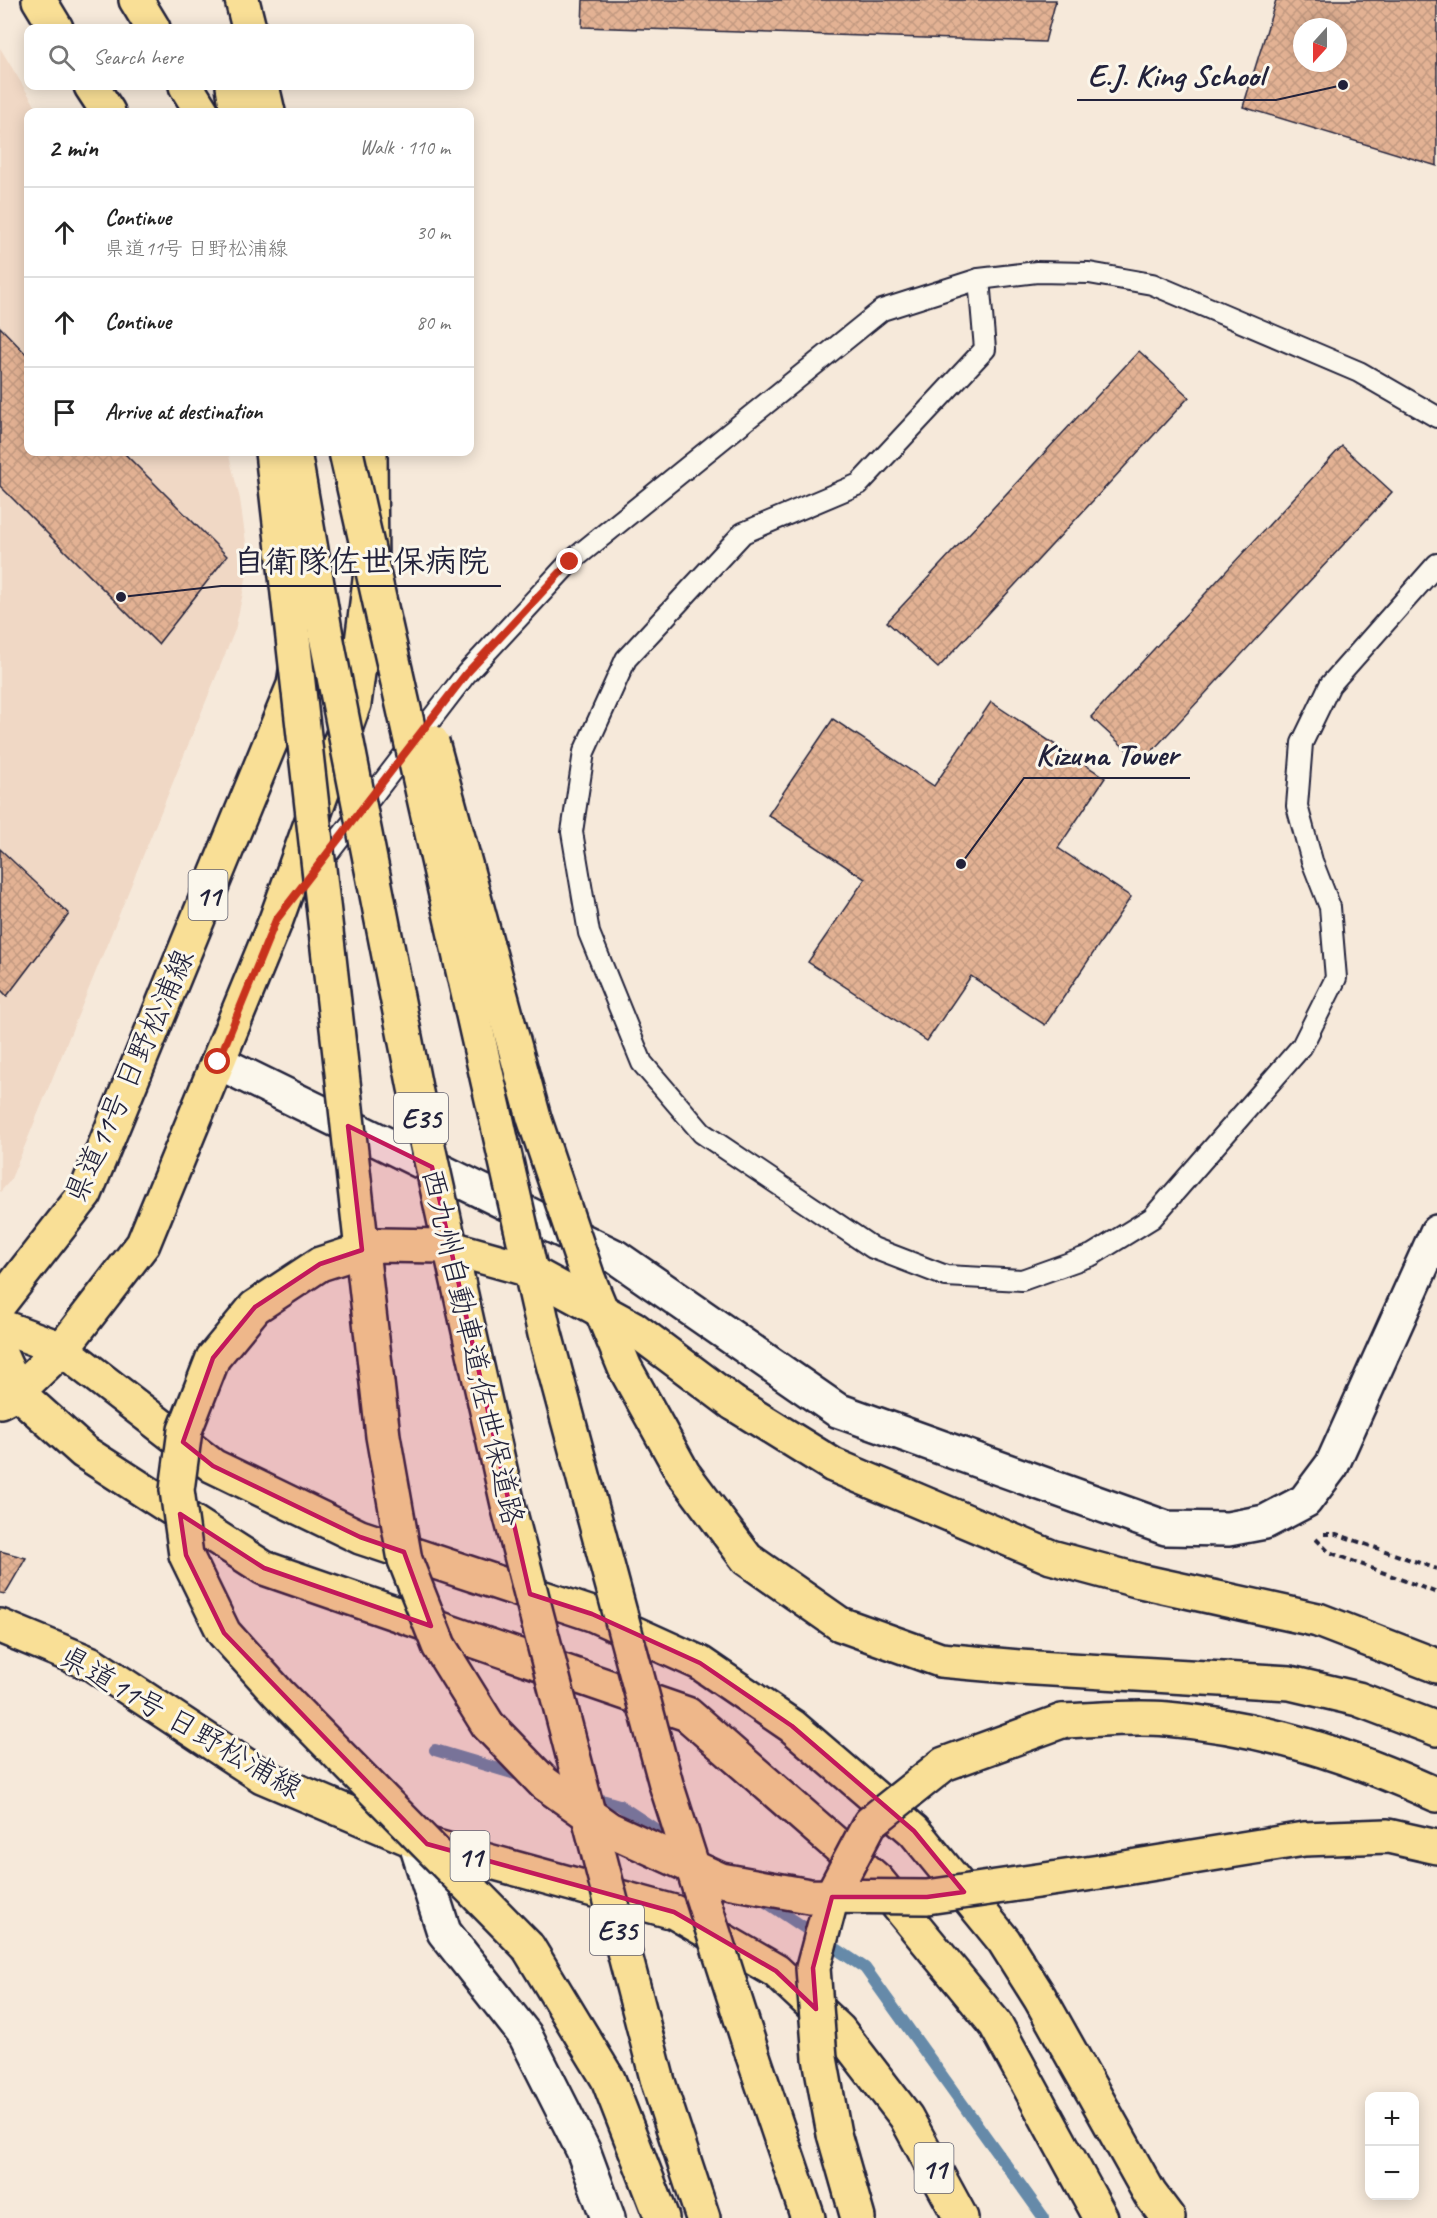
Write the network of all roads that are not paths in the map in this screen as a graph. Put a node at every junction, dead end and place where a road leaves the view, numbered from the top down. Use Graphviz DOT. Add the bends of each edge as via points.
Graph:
graph roads {
  1 [pos="39,0"];
  2 [pos="136,0"];
  3 [pos="222,0"];
  4 [pos="242,0"];
  5 [pos="54,24"];
  6 [pos="151,24"];
  7 [pos="225,24"];
  8 [pos="248,24"];
  9 [pos="94,90"];
  10 [pos="188,90"];
  11 [pos="234,90"];
  12 [pos="263,90"];
  13 [pos="105,108"];
  14 [pos="200,108"];
  15 [pos="236,108"];
  16 [pos="267,108"];
  17 [pos="978,279"];
  18 [pos="1437,417"];
  19 [pos="272,456"];
  20 [pos="295,456"];
  21 [pos="299,456"];
  22 [pos="349,456"];
  23 [pos="349,456"];
  24 [pos="370,456"];
  25 [pos="1437,564"];
  26 [pos="276,920"];
  27 [pos="218,1062"];
  28 [pos="1437,1232"];
  29 [pos="0,1303"];
  30 [pos="0,1326"];
  31 [pos="62,1349"];
  32 [pos="0,1354"];
  33 [pos="8,1396"];
  34 [pos="0,1626"];
  35 [pos="1437,1666"];
  36 [pos="1437,1729"];
  37 [pos="1437,1795"];
  38 [pos="415,1841"];
  39 [pos="1437,1847"];
  40 [pos="608,2218"];
  41 [pos="662,2218"];
  42 [pos="703,2218"];
  43 [pos="808,2218"];
  44 [pos="858,2218"];
  45 [pos="961,2218"];
  46 [pos="1101,2218"];
  47 [pos="1168,2218"];
  1 -- 5 [label="main road"];
  2 -- 6 [label="main road"];
  3 -- 7 [label="main road"];
  4 -- 8 [label="main road"];
  9 -- 13 [label="main road"];
  10 -- 14 [label="main road"];
  11 -- 15 [label="main road"];
  12 -- 16 [label="main road"];
  17 -- 18 [label="lane" via="1037,272 1089,273 1152,284 1359,372"];
  17 -- 25 [label="lane" via="985,349 977,358 859,484 743,533 626,659 584,752 572,832 589,933 642,1064 702,1133 873,1248 946,1276 1022,1280 1092,1255 1152,1218 1302,1046 1336,978 1330,908 1297,806 1302,743 1330,685"];
  17 -- 26 [label="lane" via="882,310 570,562 466,674"];
  19 -- 39 [label="main road, bridge" via="383,1436 405,1560 439,1646 489,1725 544,1783 609,1830 721,1880 809,1896 927,1897 1304,1839 1388,1836"];
  20 -- 42 [label="main road, 西九州自動車道;佐世保道路 / E35, bridge" via="415,1088 509,1509 658,2082"];
  21 -- 29 [label="main road, 県道11号 日野松浦線 / 11" via="310,570 294,685 85,1194"];
  22 -- 36 [label="main road, bridge" via="413,671 534,1118 588,1278 625,1368 683,1473 747,1558 840,1624 940,1660 1290,1683 1358,1699"];
  23 -- 43 [label="main road, E35, bridge" via="545,1334 660,1761"];
  24 -- 26 [label="main road" via="371,572 354,704"];
  26 -- 27 [label="main road"];
  27 -- 28 [label="street" via="616,1257 837,1410 1166,1528 1228,1529 1256,1524 1305,1501 1332,1465"];
  27 -- 31 [label="main road" via="143,1244"];
  30 -- 31 [label="main road"];
  31 -- 33 [label="main road"];
  31 -- 47 [label="main road" via="213,1466 360,1537 592,1614 700,1663 792,1726 914,1831 1004,1941 1150,2194"];
  32 -- 33 [label="main road"];
  33 -- 46 [label="main road" via="84,1452 264,1568 687,1714 877,1880 996,2025"];
  34 -- 38 [label="main road, 県道11号 日野松浦線 / 11" via="92,1664 262,1776"];
  35 -- 41 [label="main road, bridge" via="1318,1620 1051,1557 833,1465 733,1403 633,1328 523,1268 444,1246 379,1245 320,1264 255,1307 213,1358 185,1430 177,1490 186,1555 224,1633 528,1947 608,2079"];
  37 -- 44 [label="main road, bridge" via="1378,1768 1273,1734 1166,1719 1062,1721 944,1764 870,1823 833,1893 813,1968 820,2058 834,2134"];
  38 -- 40 [label="street" via="444,1932 525,2035 583,2150"];
  38 -- 45 [label="main road, 県道11号 日野松浦線 / 11" via="675,1912 776,1971 839,2030 906,2117"];
}
